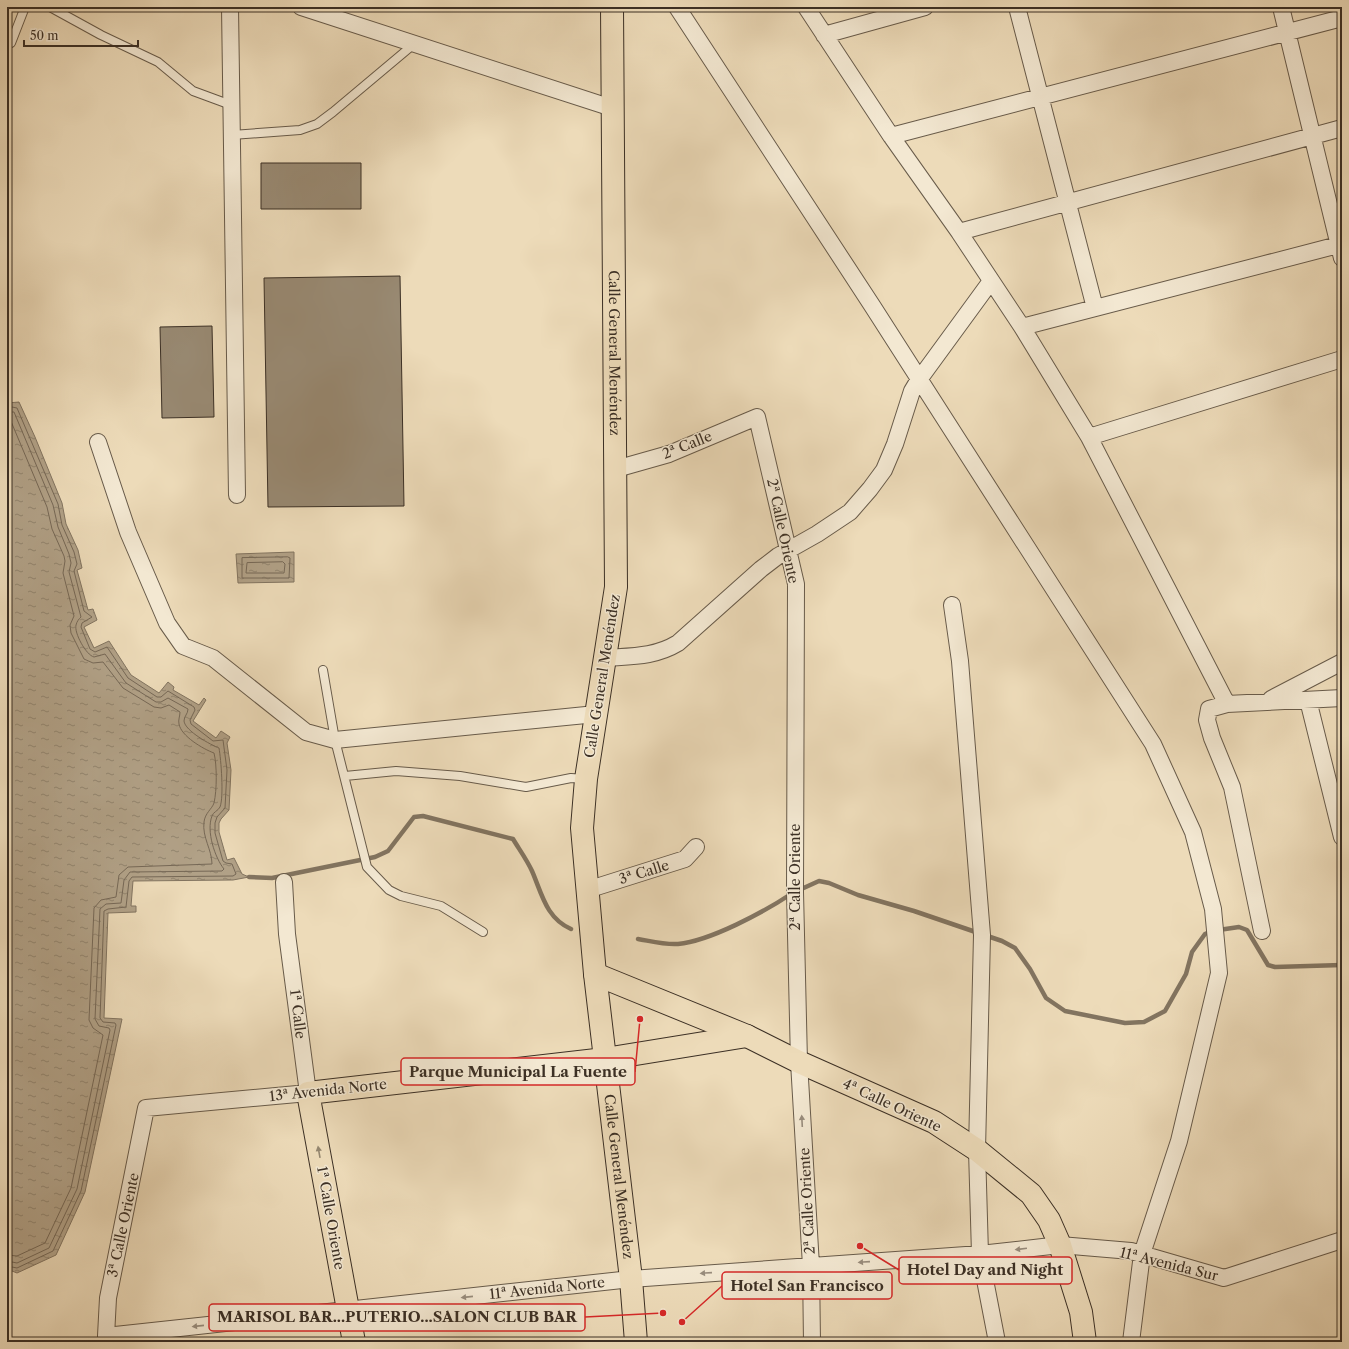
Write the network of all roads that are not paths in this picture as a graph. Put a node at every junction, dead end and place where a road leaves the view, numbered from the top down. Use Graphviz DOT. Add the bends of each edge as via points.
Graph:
graph roads {
  1 [pos="26,7"];
  2 [pos="50,7"];
  3 [pos="230,7"];
  4 [pos="301,7"];
  5 [pos="612,7"];
  6 [pos="676,7"];
  7 [pos="806,7"];
  8 [pos="925,7"];
  9 [pos="1017,7"];
  10 [pos="1281,7"];
  11 [pos="1342,18"];
  12 [pos="1287,33"];
  13 [pos="824,35"];
  14 [pos="414,44"];
  15 [pos="7,45"];
  16 [pos="1040,97"];
  17 [pos="231,105"];
  18 [pos="612,108"];
  19 [pos="1342,128"];
  20 [pos="232,135"];
  21 [pos="891,136"];
  22 [pos="1312,136"];
  23 [pos="1068,203"];
  24 [pos="959,232"];
  25 [pos="1341,249"];
  26 [pos="991,281"];
  27 [pos="1095,308"];
  28 [pos="1022,327"];
  29 [pos="1342,359"];
  30 [pos="918,381"];
  31 [pos="757,417"];
  32 [pos="1090,437"];
  33 [pos="98,442"];
  34 [pos="616,469"];
  35 [pos="237,495"];
  36 [pos="788,550"];
  37 [pos="952,605"];
  38 [pos="605,658"];
  39 [pos="1342,662"];
  40 [pos="323,670"];
  41 [pos="1342,698"];
  42 [pos="1308,700"];
  43 [pos="1266,702"];
  44 [pos="1227,704"];
  45 [pos="596,714"];
  46 [pos="335,740"];
  47 [pos="345,776"];
  48 [pos="586,779"];
  49 [pos="1342,837"];
  50 [pos="696,847"];
  51 [pos="284,882"];
  52 [pos="586,890"];
  53 [pos="1262,931"];
  54 [pos="483,932"];
  55 [pos="595,974"];
  56 [pos="747,1036"];
  57 [pos="604,1059"];
  58 [pos="799,1062"];
  59 [pos="308,1093"];
  60 [pos="146,1108"];
  61 [pos="977,1150"];
  62 [pos="1342,1240"];
  63 [pos="1060,1245"];
  64 [pos="980,1254"];
  65 [pos="1142,1254"];
  66 [pos="811,1266"];
  67 [pos="631,1279"];
  68 [pos="348,1310"];
  69 [pos="107,1339"];
  70 [pos="354,1342"];
  71 [pos="636,1342"];
  72 [pos="812,1342"];
  73 [pos="997,1342"];
  74 [pos="1084,1342"];
  75 [pos="1131,1342"];
  1 -- 15 [label="lane" via="11,43"];
  2 -- 17 [label="lane" via="158,62 193,91"];
  3 -- 17 [label="street"];
  4 -- 14 [label="street"];
  5 -- 18 [label="main road, Calle General Menéndez"];
  6 -- 30 [label="street" via="873,307"];
  7 -- 13 [label="street"];
  8 -- 13 [label="street"];
  9 -- 16 [label="street"];
  10 -- 12 [label="street"];
  11 -- 12 [label="street"];
  12 -- 16 [label="street"];
  12 -- 22 [label="street"];
  13 -- 21 [label="street"];
  14 -- 18 [label="street"];
  14 -- 20 [label="lane" via="317,124 300,130"];
  16 -- 21 [label="street"];
  16 -- 23 [label="street"];
  17 -- 20 [label="street"];
  18 -- 34 [label="main road, Calle General Menéndez"];
  19 -- 22 [label="street"];
  20 -- 35 [label="street"];
  21 -- 24 [label="street"];
  22 -- 23 [label="street"];
  22 -- 25 [label="street"];
  23 -- 24 [label="street"];
  23 -- 27 [label="street"];
  24 -- 26 [label="street"];
  25 -- 27 [label="street"];
  26 -- 28 [label="street"];
  26 -- 30 [label="street"];
  27 -- 28 [label="street"];
  28 -- 32 [label="street"];
  29 -- 32 [label="street"];
  30 -- 36 [label="street" via="912,391 884,470 870,489 850,512"];
  30 -- 65 [label="street" via="1153,744 1193,832 1213,909 1219,973 1180,1141"];
  31 -- 34 [label="street, 2ª Calle" via="669,454"];
  31 -- 36 [label="street, 2ª Calle Oriente"];
  32 -- 44 [label="street"];
  33 -- 46 [label="street" via="128,532 167,623 183,646 213,658 306,732"];
  34 -- 38 [label="main road, Calle General Menéndez" via="616,587"];
  36 -- 38 [label="street" via="761,569 678,644 664,652"];
  36 -- 58 [label="street, 2ª Calle Oriente" via="796,584 795,892"];
  37 -- 61 [label="street" via="960,661 982,935"];
  38 -- 45 [label="main road, Calle General Menéndez"];
  39 -- 43 [label="street"];
  40 -- 46 [label="lane"];
  41 -- 42 [label="street"];
  42 -- 43 [label="street"];
  42 -- 49 [label="street"];
  43 -- 44 [label="street"];
  44 -- 53 [label="street" via="1209,709 1207,720 1232,787"];
  45 -- 46 [label="street"];
  45 -- 48 [label="main road, Calle General Menéndez"];
  46 -- 47 [label="lane"];
  47 -- 48 [label="lane" via="396,771 460,776 526,787 571,778"];
  47 -- 54 [label="lane" via="356,831 367,867 389,890 401,896 441,906"];
  48 -- 52 [label="main road, Calle General Menéndez" via="582,828"];
  50 -- 52 [label="street, 3ª Calle" via="685,859"];
  51 -- 59 [label="street, 1ª Calle" via="287,934"];
  52 -- 55 [label="main road, Calle General Menéndez"];
  55 -- 56 [label="main road, 4ª Calle Oriente"];
  55 -- 57 [label="main road, Calle General Menéndez"];
  56 -- 57 [label="main road, 13ª Avenida Norte"];
  56 -- 58 [label="main road, 4ª Calle Oriente"];
  57 -- 59 [label="main road, 13ª Avenida Norte"];
  57 -- 67 [label="main road, Calle General Menéndez"];
  58 -- 61 [label="main road, 4ª Calle Oriente" via="934,1122"];
  66 -- 58 [label="street, 2ª Calle Oriente, one-way"];
  59 -- 60 [label="street, 13ª Avenida Norte"];
  68 -- 59 [label="main road, 1ª Calle Oriente, one-way"];
  60 -- 69 [label="street, 3ª Calle Oriente" via="108,1298"];
  61 -- 63 [label="main road, 4ª Calle Oriente" via="1031,1194 1042,1207"];
  61 -- 64 [label="street"];
  62 -- 65 [label="street, 11ª Avenida Sur" via="1224,1278"];
  63 -- 64 [label="street, 11ª Avenida Sur, one-way"];
  63 -- 65 [label="street, 11ª Avenida Sur"];
  63 -- 74 [label="main road, 4ª Calle Oriente" via="1081,1312"];
  64 -- 66 [label="street, 11ª Avenida Sur, one-way"];
  64 -- 73 [label="street"];
  65 -- 75 [label="street"];
  66 -- 67 [label="street, 11ª Avenida Sur, one-way"];
  66 -- 72 [label="street, 2ª Calle Oriente"];
  67 -- 68 [label="street, 11ª Avenida Norte, one-way"];
  67 -- 71 [label="main road, Calle General Menéndez"];
  68 -- 69 [label="street, 11ª Avenida Norte, one-way"];
  68 -- 70 [label="main road, 1ª Calle Oriente"];
}
